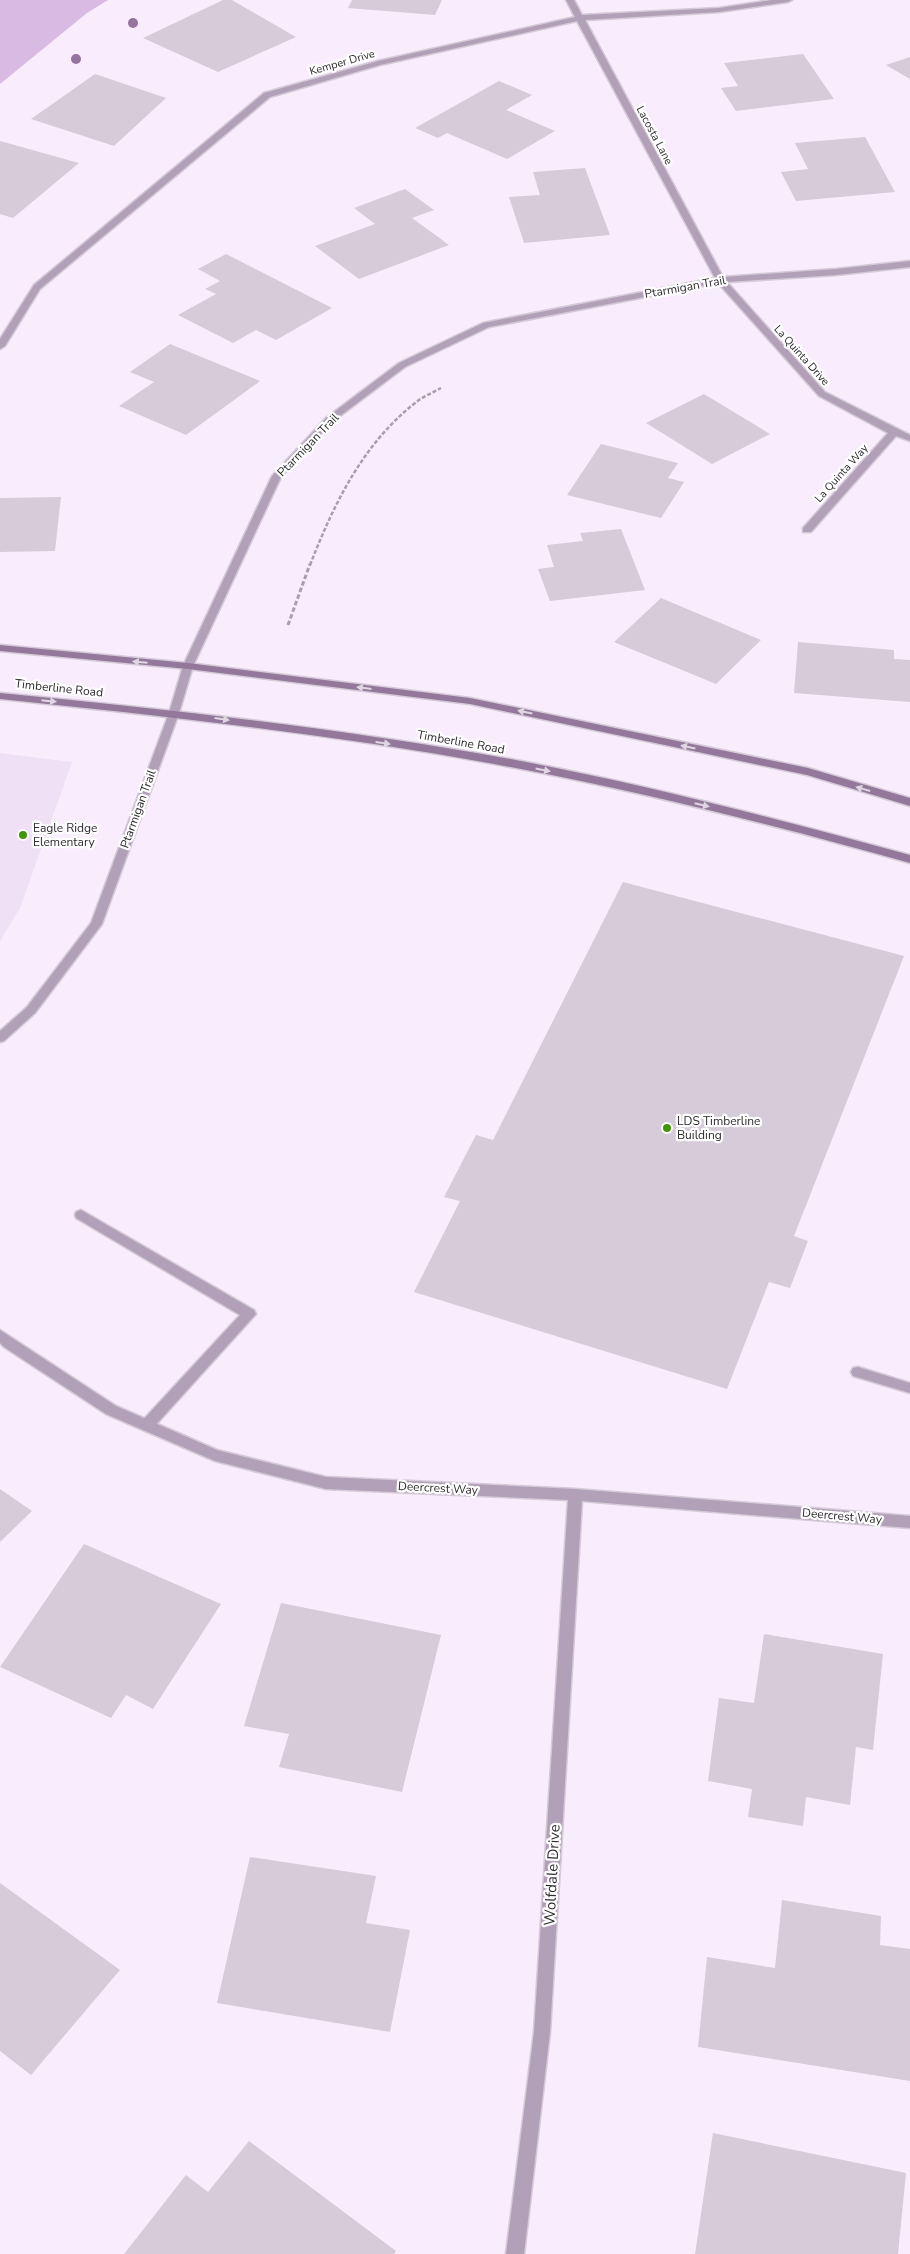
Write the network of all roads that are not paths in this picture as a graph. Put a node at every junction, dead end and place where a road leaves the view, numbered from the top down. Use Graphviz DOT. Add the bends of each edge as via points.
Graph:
graph roads {
  1 [pos="570,0"];
  2 [pos="788,0"];
  3 [pos="579,18"];
  4 [pos="910,264"];
  5 [pos="720,280"];
  6 [pos="0,346"];
  7 [pos="894,432"];
  8 [pos="910,438"];
  9 [pos="807,530"];
  10 [pos="0,648"];
  11 [pos="188,666"];
  12 [pos="0,696"];
  13 [pos="174,712"];
  14 [pos="910,802"];
  15 [pos="910,859"];
  16 [pos="0,1038"];
  17 [pos="81,1214"];
  18 [pos="0,1335"];
  19 [pos="858,1372"];
  20 [pos="910,1388"];
  21 [pos="147,1425"];
  22 [pos="575,1495"];
  23 [pos="910,1522"];
  24 [pos="515,2254"];
  1 -- 3 [label="street, Lacosta Lane"];
  2 -- 3 [label="street, Kemper Drive" via="719,10"];
  3 -- 5 [label="street, Lacosta Lane"];
  3 -- 6 [label="street, Kemper Drive" via="378,63 267,95 37,287"];
  4 -- 5 [label="street, Ptarmigan Trail"];
  5 -- 7 [label="street, La Quinta Drive" via="822,394"];
  5 -- 11 [label="street, Ptarmigan Trail" via="486,325 402,365 329,420 277,476"];
  7 -- 8 [label="street, La Quinta Drive"];
  7 -- 9 [label="street, La Quinta Way"];
  11 -- 10 [label="street, one-way"];
  11 -- 13 [label="street, Ptarmigan Trail"];
  14 -- 11 [label="street, one-way" via="808,772 470,701"];
  12 -- 13 [label="street, Timberline Road, one-way"];
  13 -- 15 [label="street, Timberline Road, one-way" via="466,755 614,784 788,825"];
  13 -- 16 [label="street, Ptarmigan Trail" via="96,924 31,1010"];
  17 -- 21 [label="street" via="249,1314"];
  18 -- 21 [label="street, Deercrest Way" via="112,1410"];
  19 -- 20 [label="street"];
  21 -- 22 [label="street, Deercrest Way" via="214,1455 326,1483"];
  22 -- 23 [label="street, Deercrest Way"];
  22 -- 24 [label="street, Wolfdale Drive" via="542,2032"];
}
